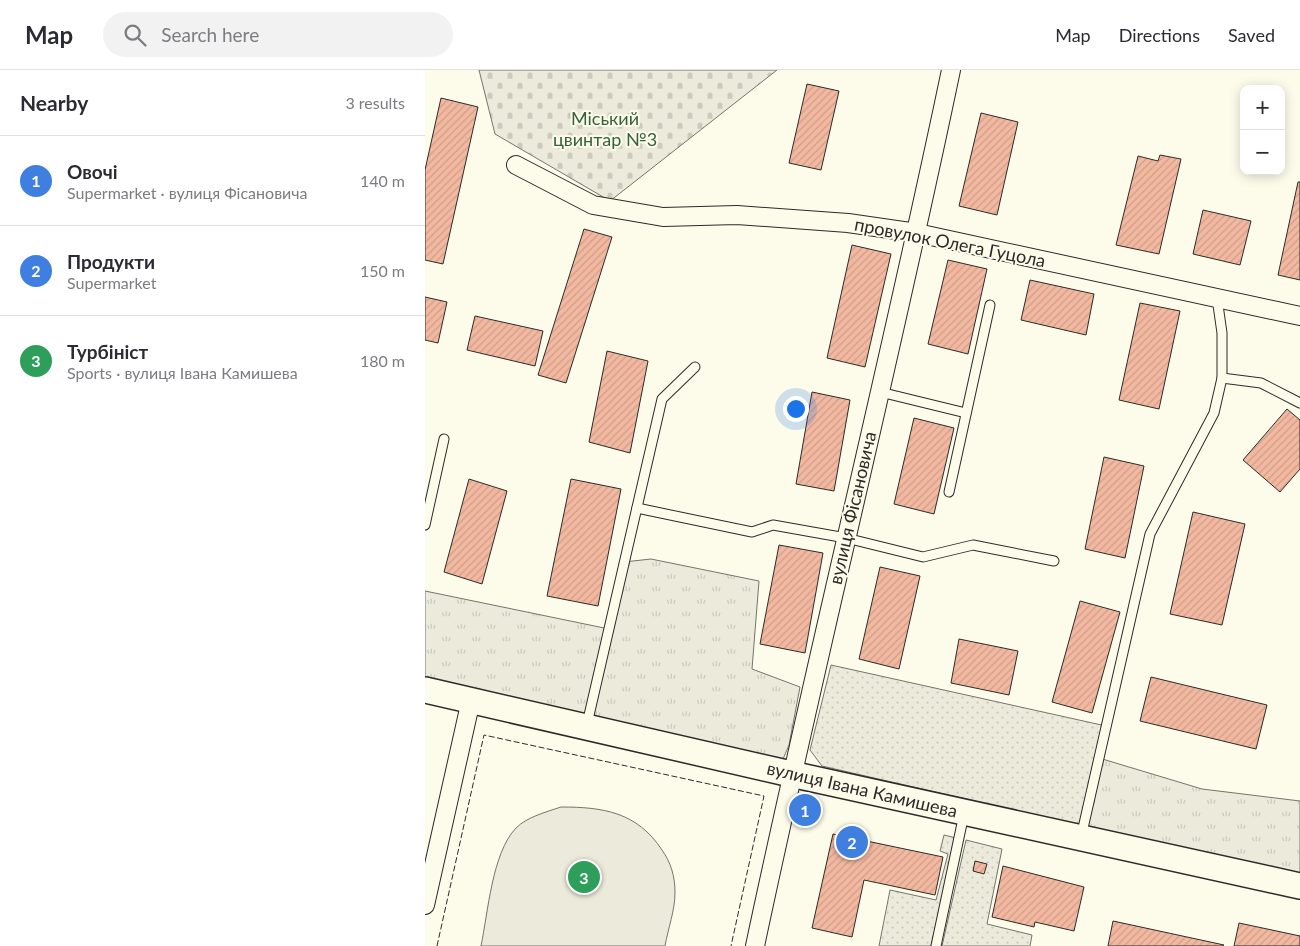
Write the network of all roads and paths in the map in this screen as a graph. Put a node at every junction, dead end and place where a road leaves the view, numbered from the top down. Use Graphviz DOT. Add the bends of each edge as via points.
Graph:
graph roads {
  1 [pos="951,70"];
  2 [pos="516,165"];
  3 [pos="917,233"];
  4 [pos="1217,298"];
  5 [pos="990,305"];
  6 [pos="1300,316"];
  7 [pos="695,367"];
  8 [pos="1223,378"];
  9 [pos="880,392"];
  10 [pos="1300,403"];
  11 [pos="967,413"];
  12 [pos="444,439"];
  13 [pos="949,492"];
  14 [pos="637,508"];
  15 [pos="425,525"];
  16 [pos="846,538"];
  17 [pos="1054,561"];
  18 [pos="425,690"];
  19 [pos="471,700"];
  20 [pos="587,727"];
  21 [pos="791,774"];
  22 [pos="964,812"];
  23 [pos="1081,838"];
  24 [pos="1300,886"];
  25 [pos="425,905"];
  26 [pos="755,946"];
  27 [pos="936,946"];
  1 -- 3 [label="street, вулиця Фісановича"];
  2 -- 3 [label="street, провулок Олега Гуцола" via="593,205 663,218 737,215 848,223"];
  3 -- 4 [label="street, провулок Олега Гуцола"];
  3 -- 9 [label="street, вулиця Фісановича"];
  4 -- 6 [label="street, провулок Олега Гуцола"];
  4 -- 8 [label="lane" via="1223,333"];
  5 -- 11 [label="lane"];
  7 -- 14 [label="lane" via="662,399"];
  8 -- 10 [label="lane" via="1261,383"];
  8 -- 23 [label="lane" via="1214,413 1149,534"];
  9 -- 11 [label="lane"];
  9 -- 16 [label="street, вулиця Фісановича"];
  11 -- 13 [label="lane"];
  12 -- 15 [label="lane"];
  14 -- 16 [label="lane" via="752,532 773,525"];
  14 -- 20 [label="lane"];
  16 -- 17 [label="lane" via="923,557 973,545"];
  16 -- 21 [label="street, вулиця Фісановича"];
  18 -- 19 [label="street, вулиця Івана Камишева"];
  19 -- 20 [label="street, вулиця Івана Камишева"];
  19 -- 25 [label="street"];
  20 -- 21 [label="street, вулиця Івана Камишева"];
  21 -- 22 [label="street, вулиця Івана Камишева"];
  21 -- 26 [label="street, вулиця Фісановича"];
  22 -- 23 [label="street, вулиця Івана Камишева"];
  22 -- 27 [label="lane"];
  23 -- 24 [label="street, вулиця Івана Камишева"];
}
